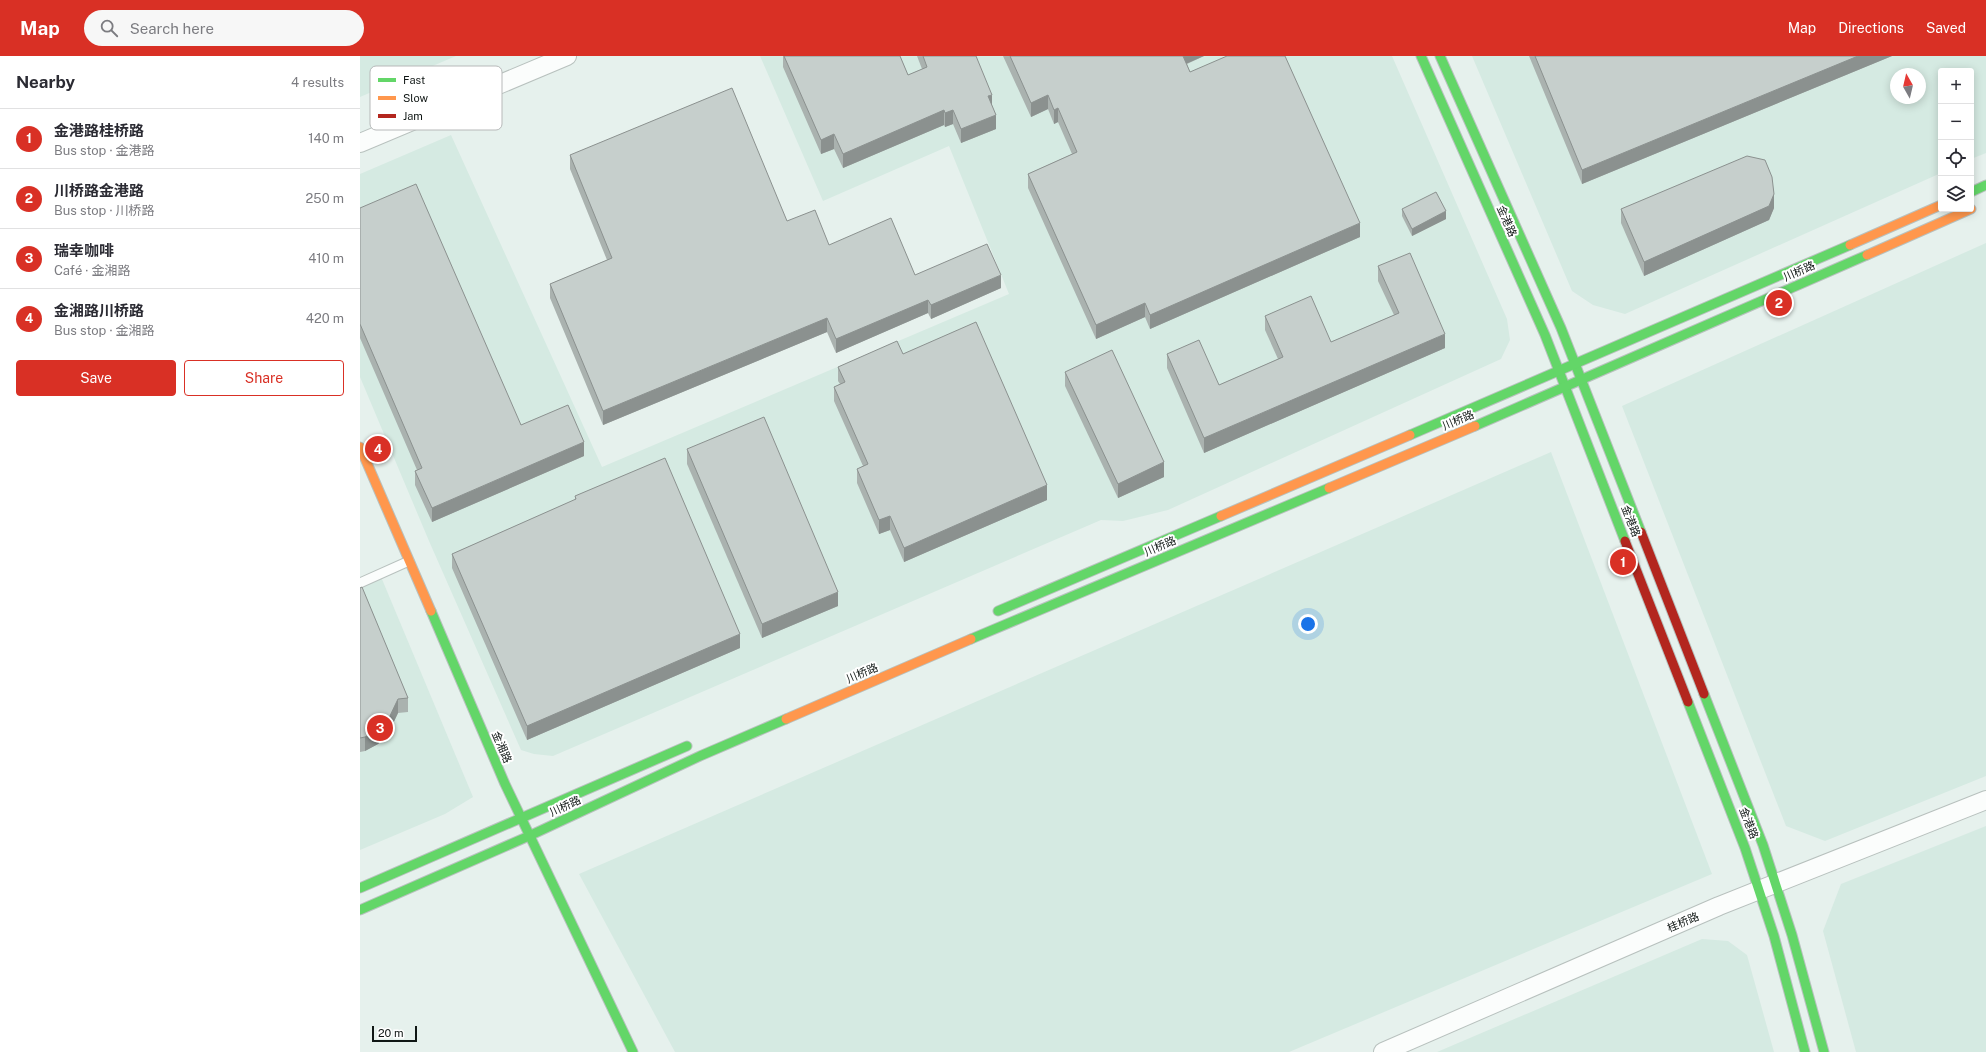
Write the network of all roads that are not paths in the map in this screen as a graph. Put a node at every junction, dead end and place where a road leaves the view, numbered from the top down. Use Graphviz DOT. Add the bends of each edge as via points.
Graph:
graph roads {
  1 [pos="568,56"];
  2 [pos="1421,56"];
  3 [pos="1440,56"];
  4 [pos="502,84"];
  5 [pos="391,130"];
  6 [pos="360,143"];
  7 [pos="1986,185"];
  8 [pos="1974,191"];
  9 [pos="1981,204"];
  10 [pos="1938,206"];
  11 [pos="1974,208"];
  12 [pos="1964,212"];
  13 [pos="1575,363"];
  14 [pos="1558,370"];
  15 [pos="1582,380"];
  16 [pos="1566,388"];
  17 [pos="360,447"];
  18 [pos="409,561"];
  19 [pos="360,583"];
  20 [pos="989,615"];
  21 [pos="698,741"];
  22 [pos="1986,800"];
  23 [pos="521,818"];
  24 [pos="529,836"];
  25 [pos="1777,884"];
  26 [pos="360,888"];
  27 [pos="1760,890"];
  28 [pos="360,910"];
  29 [pos="633,1052"];
  30 [pos="1383,1052"];
  31 [pos="1805,1052"];
  32 [pos="1824,1052"];
  1 -- 4 [label="street"];
  2 -- 14 [label="street, 金港路" via="1542,328"];
  3 -- 13 [label="street, 金港路"];
  5 -- 6 [label="street"];
  7 -- 8 [label="street"];
  9 -- 11 [label="street, 川桥路"];
  10 -- 13 [label="street, 川桥路"];
  12 -- 15 [label="street, 川桥路"];
  13 -- 14 [label="street, 川桥路"];
  13 -- 15 [label="street, 金港路"];
  14 -- 16 [label="street, 金港路"];
  14 -- 20 [label="street, 川桥路"];
  15 -- 16 [label="street, 川桥路"];
  15 -- 25 [label="street, 金港路"];
  16 -- 24 [label="street, 川桥路" via="730,743"];
  16 -- 27 [label="street, 金港路"];
  17 -- 18 [label="street, 金湘路"];
  18 -- 19 [label="lane"];
  18 -- 23 [label="street, 金湘路"];
  21 -- 23 [label="street, 川桥路"];
  22 -- 25 [label="street, 桂桥路"];
  23 -- 24 [label="street, 金湘路"];
  23 -- 26 [label="street, 川桥路"];
  24 -- 28 [label="street, 川桥路"];
  24 -- 29 [label="street, 金湘路"];
  25 -- 27 [label="street, 桂桥路"];
  25 -- 32 [label="street, 金港路"];
  27 -- 30 [label="street, 桂桥路"];
  27 -- 31 [label="street, 金港路"];
}
